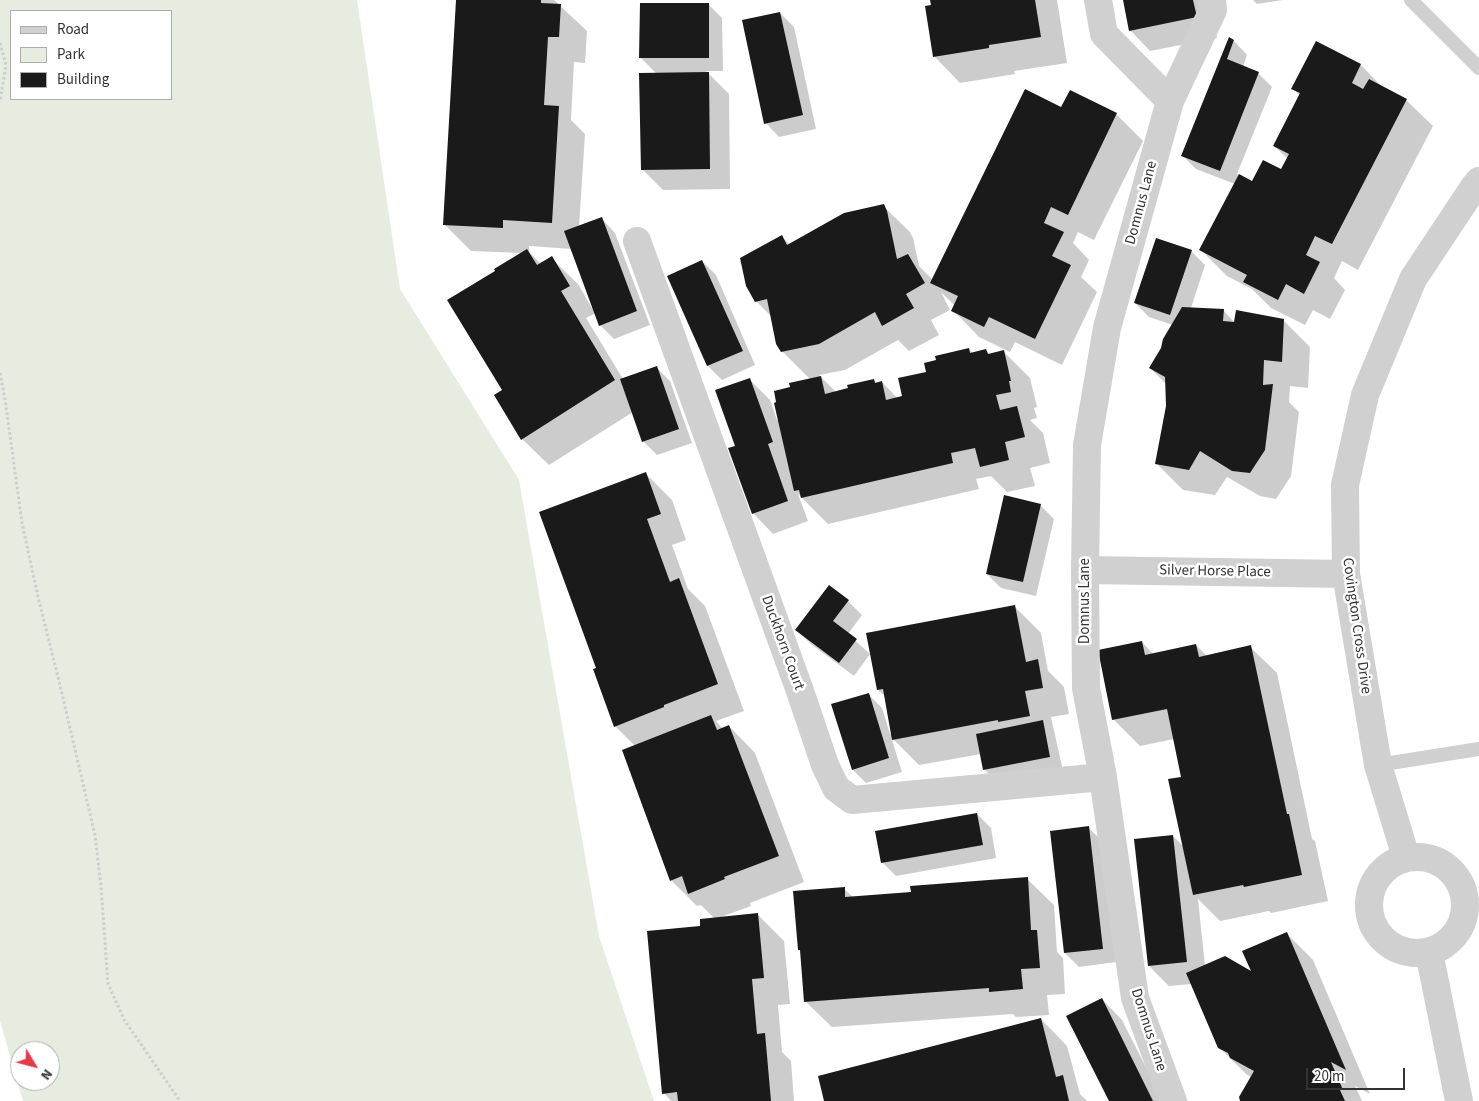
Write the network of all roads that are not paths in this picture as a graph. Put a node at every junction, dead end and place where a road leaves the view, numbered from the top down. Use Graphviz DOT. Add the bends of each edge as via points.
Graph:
graph roads {
  1 [pos="1098,0"];
  2 [pos="1212,0"];
  3 [pos="1411,0"];
  4 [pos="1479,68"];
  5 [pos="1170,101"];
  6 [pos="1479,181"];
  7 [pos="637,241"];
  8 [pos="1085,570"];
  9 [pos="1346,574"];
  10 [pos="1479,749"];
  11 [pos="1378,765"];
  12 [pos="1103,777"];
  13 [pos="1406,857"];
  14 [pos="1429,952"];
  15 [pos="1173,1101"];
  16 [pos="1459,1101"];
  1 -- 5 [label="street" via="1104,34"];
  2 -- 5 [label="street, Domnus Lane" via="1213,10"];
  3 -- 4 [label="lane"];
  5 -- 8 [label="street, Domnus Lane" via="1107,328 1087,445"];
  6 -- 9 [label="street, Covington Cross Drive" via="1413,279 1365,396 1345,485"];
  7 -- 12 [label="street, Duckhorn Court" via="824,765 836,788 852,800"];
  8 -- 9 [label="street, Silver Horse Place"];
  8 -- 12 [label="street, Domnus Lane" via="1086,688"];
  9 -- 11 [label="street, Covington Cross Drive"];
  10 -- 11 [label="lane"];
  11 -- 13 [label="street, Covington Cross Drive"];
  12 -- 15 [label="street, Domnus Lane" via="1135,998"];
  13 -- 14 [label="street" via="1423,856 1439,861 1453,871 1466,902 1464,918 1456,933 1444,946"];
  13 -- 14 [label="street" via="1380,873 1372,886 1368,901 1370,917 1376,931 1399,950 1414,954"];
  14 -- 16 [label="street"];
}
